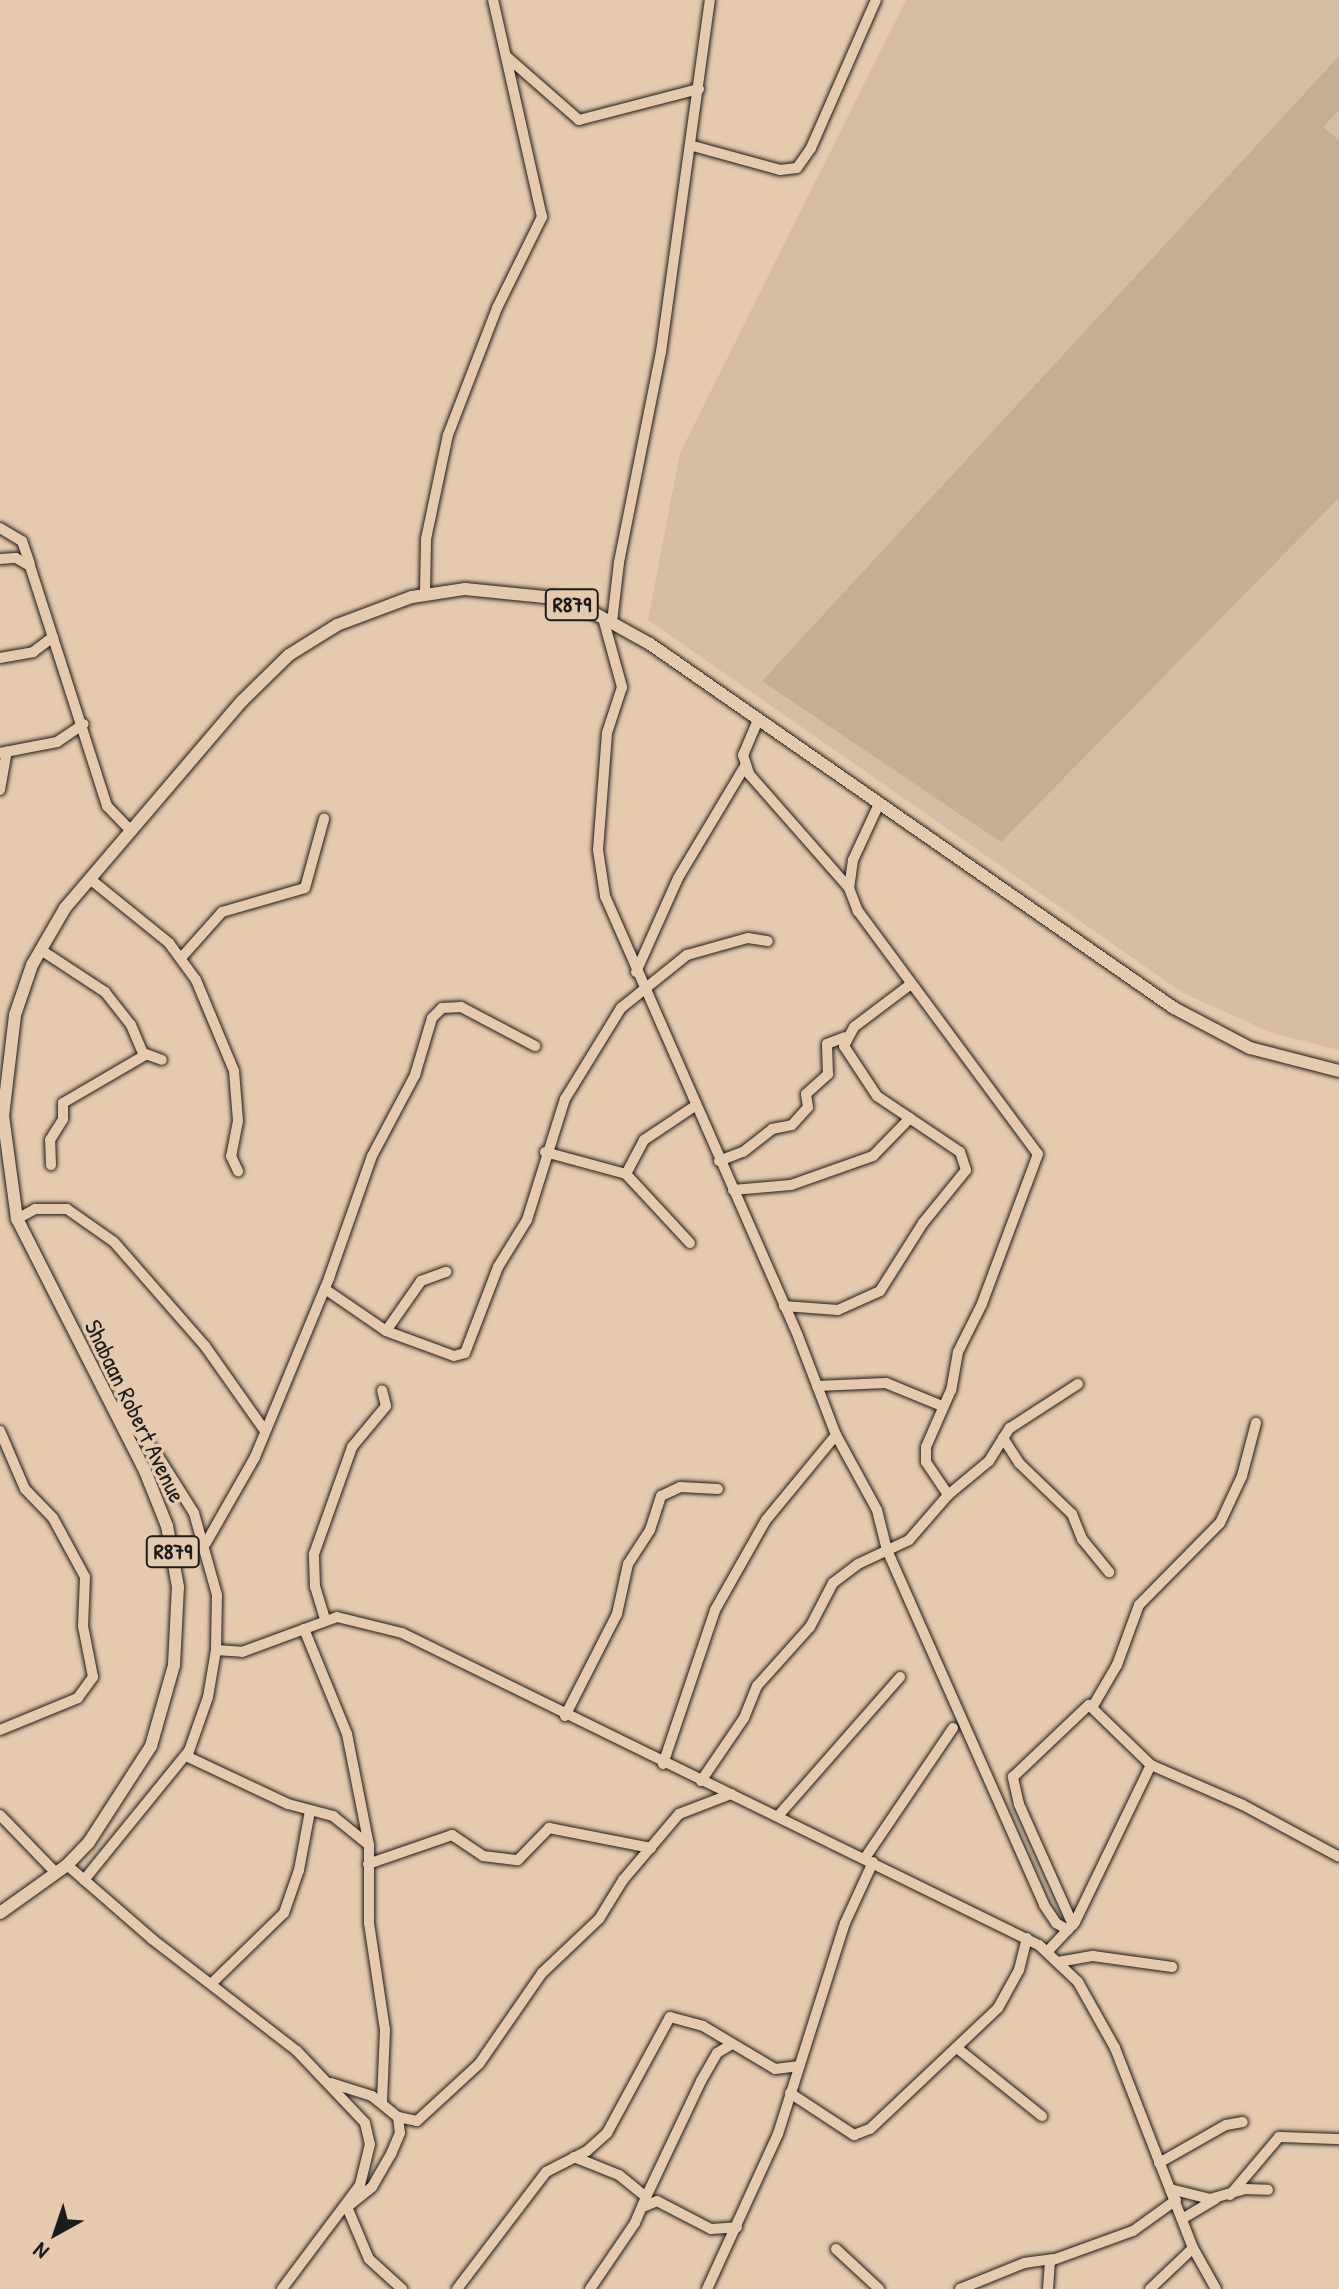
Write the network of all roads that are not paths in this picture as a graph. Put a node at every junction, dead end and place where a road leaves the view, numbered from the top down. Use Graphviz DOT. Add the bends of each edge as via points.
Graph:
graph roads {
  1 [pos="493,0"];
  2 [pos="710,0"];
  3 [pos="876,0"];
  4 [pos="505,55"];
  5 [pos="699,89"];
  6 [pos="693,146"];
  7 [pos="0,528"];
  8 [pos="0,559"];
  9 [pos="30,566"];
  10 [pos="425,593"];
  11 [pos="608,620"];
  12 [pos="53,637"];
  13 [pos="33,652"];
  14 [pos="0,658"];
  15 [pos="61,658"];
  16 [pos="758,720"];
  17 [pos="84,724"];
  18 [pos="4,753"];
  19 [pos="745,766"];
  20 [pos="0,790"];
  21 [pos="878,806"];
  22 [pos="324,819"];
  23 [pos="130,830"];
  24 [pos="90,879"];
  25 [pos="849,888"];
  26 [pos="768,941"];
  27 [pos="41,950"];
  28 [pos="181,958"];
  29 [pos="636,972"];
  30 [pos="911,984"];
  31 [pos="643,989"];
  32 [pos="845,1037"];
  33 [pos="535,1046"];
  34 [pos="145,1055"];
  35 [pos="162,1060"];
  36 [pos="1339,1071"];
  37 [pos="695,1106"];
  38 [pos="2,1116"];
  39 [pos="910,1118"];
  40 [pos="545,1152"];
  41 [pos="719,1161"];
  42 [pos="51,1165"];
  43 [pos="238,1171"];
  44 [pos="626,1174"];
  45 [pos="4,1178"];
  46 [pos="733,1190"];
  47 [pos="17,1219"];
  48 [pos="690,1243"];
  49 [pos="446,1272"];
  50 [pos="325,1289"];
  51 [pos="784,1306"];
  52 [pos="386,1331"];
  53 [pos="1078,1384"];
  54 [pos="817,1386"];
  55 [pos="382,1390"];
  56 [pos="109,1401"];
  57 [pos="942,1406"];
  58 [pos="1256,1423"];
  59 [pos="0,1431"];
  60 [pos="265,1431"];
  61 [pos="836,1435"];
  62 [pos="1003,1438"];
  63 [pos="718,1489"];
  64 [pos="948,1495"];
  65 [pos="206,1543"];
  66 [pos="887,1550"];
  67 [pos="1109,1572"];
  68 [pos="325,1619"];
  69 [pos="304,1629"];
  70 [pos="216,1650"];
  71 [pos="900,1677"];
  72 [pos="1093,1706"];
  73 [pos="565,1716"];
  74 [pos="953,1728"];
  75 [pos="0,1730"];
  76 [pos="186,1756"];
  77 [pos="663,1764"];
  78 [pos="1151,1765"];
  79 [pos="701,1781"];
  80 [pos="731,1794"];
  81 [pos="310,1811"];
  82 [pos="0,1815"];
  83 [pos="778,1816"];
  84 [pos="369,1845"];
  85 [pos="651,1848"];
  86 [pos="1339,1857"];
  87 [pos="869,1860"];
  88 [pos="368,1864"];
  89 [pos="67,1865"];
  90 [pos="56,1873"];
  91 [pos="84,1880"];
  92 [pos="0,1913"];
  93 [pos="1070,1928"];
  94 [pos="1027,1938"];
  95 [pos="1047,1952"];
  96 [pos="1058,1962"];
  97 [pos="1172,1967"];
  98 [pos="212,1983"];
  99 [pos="732,2044"];
  100 [pos="957,2048"];
  101 [pos="798,2066"];
  102 [pos="329,2083"];
  103 [pos="790,2093"];
  104 [pos="382,2101"];
  105 [pos="1042,2116"];
  106 [pos="398,2117"];
  107 [pos="417,2121"];
  108 [pos="1243,2122"];
  109 [pos="1339,2139"];
  110 [pos="398,2140"];
  111 [pos="574,2157"];
  112 [pos="1159,2163"];
  113 [pos="1170,2189"];
  114 [pos="1268,2190"];
  115 [pos="1230,2195"];
  116 [pos="1215,2199"];
  117 [pos="1176,2200"];
  118 [pos="645,2202"];
  119 [pos="347,2207"];
  120 [pos="1182,2219"];
  121 [pos="737,2227"];
  122 [pos="1193,2248"];
  123 [pos="836,2249"];
  124 [pos="1053,2259"];
  125 [pos="282,2289"];
  126 [pos="402,2289"];
  127 [pos="457,2289"];
  128 [pos="590,2289"];
  129 [pos="707,2289"];
  130 [pos="879,2289"];
  131 [pos="960,2289"];
  132 [pos="1048,2289"];
  133 [pos="1150,2289"];
  134 [pos="1216,2289"];
  1 -- 4 [label="street"];
  2 -- 5 [label="street"];
  3 -- 6 [label="street" via="811,148 797,168 780,170"];
  4 -- 5 [label="street" via="579,120"];
  4 -- 10 [label="street" via="542,217 497,308 448,435 426,539"];
  5 -- 6 [label="street"];
  6 -- 11 [label="street"];
  7 -- 9 [label="street" via="22,541"];
  8 -- 9 [label="street" via="16,558"];
  9 -- 12 [label="street"];
  10 -- 11 [label="main road, R879" via="509,590 555,598"];
  10 -- 23 [label="main road, R879" via="337,625 289,655"];
  11 -- 16 [label="main road, R879"];
  11 -- 29 [label="street" via="622,687 607,733 598,874"];
  12 -- 13 [label="street"];
  12 -- 15 [label="street"];
  13 -- 14 [label="street"];
  13 -- 15 [label="street"];
  15 -- 17 [label="street"];
  16 -- 19 [label="street" via="745,748"];
  16 -- 21 [label="main road, R879"];
  17 -- 18 [label="street" via="57,742"];
  17 -- 23 [label="street" via="107,806"];
  18 -- 20 [label="street"];
  19 -- 25 [label="street"];
  19 -- 29 [label="street" via="678,878"];
  21 -- 25 [label="street" via="853,860"];
  21 -- 36 [label="main road, R879" via="1174,1008 1250,1048"];
  22 -- 28 [label="street" via="305,888 222,912"];
  23 -- 24 [label="main road, R879"];
  24 -- 27 [label="main road, R879" via="65,908"];
  24 -- 28 [label="street"];
  25 -- 30 [label="street" via="872,934"];
  26 -- 31 [label="street" via="748,938 692,953"];
  27 -- 34 [label="street" via="105,992"];
  27 -- 38 [label="main road, R879" via="10,1036"];
  28 -- 43 [label="street" via="196,980 234,1071 238,1121 231,1156"];
  29 -- 31 [label="street"];
  30 -- 32 [label="street"];
  30 -- 57 [label="street" via="1038,1154 982,1304 958,1352"];
  31 -- 37 [label="street"];
  31 -- 40 [label="street" via="621,1008 574,1080"];
  32 -- 39 [label="street" via="847,1055 871,1088"];
  32 -- 41 [label="street" via="827,1044 828,1074 806,1093 808,1107 792,1125 772,1129 743,1152"];
  33 -- 50 [label="street" via="478,1012 461,1007 437,1011 415,1075 372,1156"];
  34 -- 35 [label="street"];
  34 -- 42 [label="street" via="63,1103 63,1119 50,1140"];
  37 -- 41 [label="street"];
  37 -- 44 [label="street" via="644,1140"];
  38 -- 45 [label="main road, Shabaan Robert Avenue / R879"];
  39 -- 46 [label="street" via="873,1156 791,1185"];
  39 -- 51 [label="street" via="960,1152 967,1161 960,1180 923,1223 890,1279 864,1302 819,1312 799,1303"];
  40 -- 44 [label="street"];
  40 -- 52 [label="street" via="527,1220 498,1267 465,1353 454,1356"];
  41 -- 46 [label="street"];
  44 -- 48 [label="street"];
  45 -- 47 [label="main road, Shabaan Robert Avenue / R879"];
  46 -- 51 [label="street"];
  47 -- 56 [label="main road, Shabaan Robert Avenue / R879"];
  47 -- 60 [label="street" via="35,1209 67,1209 114,1242 205,1346"];
  49 -- 52 [label="street" via="421,1281"];
  50 -- 52 [label="street"];
  50 -- 60 [label="street"];
  51 -- 54 [label="street"];
  53 -- 62 [label="street" via="1024,1415"];
  54 -- 57 [label="street" via="886,1383"];
  54 -- 61 [label="street"];
  55 -- 68 [label="street" via="386,1406 352,1447 314,1554 315,1587"];
  56 -- 65 [label="street" via="179,1485"];
  56 -- 89 [label="main road, Shabaan Robert Avenue / R879" via="167,1526 178,1587 174,1665 151,1746 124,1795"];
  57 -- 64 [label="street" via="925,1456"];
  58 -- 72 [label="street" via="1246,1444 1242,1476 1220,1523 1139,1605 1117,1665"];
  59 -- 75 [label="street" via="25,1489 53,1518 85,1577 83,1626 93,1677 78,1698"];
  60 -- 65 [label="street" via="244,1482"];
  61 -- 66 [label="street" via="877,1510"];
  61 -- 77 [label="street" via="766,1520 715,1610"];
  62 -- 64 [label="street" via="989,1461"];
  62 -- 67 [label="street" via="1019,1463 1072,1514 1084,1543"];
  63 -- 73 [label="street" via="680,1487 661,1496 650,1530 628,1564 617,1614"];
  64 -- 66 [label="street" via="909,1540"];
  65 -- 70 [label="street" via="217,1595"];
  66 -- 79 [label="street" via="833,1583 810,1627 757,1686 744,1718"];
  66 -- 93 [label="street" via="1044,1905"];
  68 -- 69 [label="street"];
  68 -- 73 [label="street" via="352,1618 402,1633"];
  69 -- 70 [label="street" via="242,1652"];
  69 -- 84 [label="street" via="347,1734"];
  70 -- 76 [label="street" via="208,1697"];
  71 -- 83 [label="street"];
  72 -- 78 [label="street"];
  72 -- 93 [label="street" via="1074,1717 1013,1777"];
  73 -- 77 [label="street"];
  74 -- 87 [label="street"];
  76 -- 81 [label="street"];
  76 -- 91 [label="street"];
  77 -- 79 [label="street"];
  78 -- 86 [label="street"];
  78 -- 93 [label="street"];
  79 -- 80 [label="street"];
  80 -- 83 [label="street"];
  80 -- 85 [label="street" via="684,1811"];
  81 -- 84 [label="street" via="333,1816"];
  81 -- 98 [label="street" via="284,1913"];
  82 -- 90 [label="street"];
  83 -- 87 [label="street"];
  84 -- 88 [label="street"];
  85 -- 88 [label="street" via="554,1827 518,1860 483,1856 452,1835"];
  85 -- 107 [label="street" via="599,1919 542,1973 479,2064"];
  87 -- 94 [label="street"];
  87 -- 101 [label="street"];
  88 -- 104 [label="street" via="369,1923 385,2030"];
  89 -- 90 [label="main road, Shabaan Robert Avenue / R879"];
  89 -- 91 [label="street"];
  90 -- 92 [label="main road, Shabaan Robert Avenue / R879"];
  91 -- 98 [label="street"];
  93 -- 95 [label="street"];
  94 -- 95 [label="street"];
  94 -- 100 [label="street" via="1004,2001"];
  95 -- 96 [label="street"];
  96 -- 97 [label="street" via="1093,1956"];
  96 -- 112 [label="street" via="1078,1982 1115,2048"];
  98 -- 102 [label="street"];
  99 -- 101 [label="street" via="775,2069"];
  99 -- 111 [label="street" via="703,2026 670,2017 607,2133"];
  99 -- 118 [label="street" via="717,2053 701,2081"];
  100 -- 103 [label="street" via="862,2134 854,2135"];
  100 -- 105 [label="street"];
  101 -- 103 [label="street"];
  102 -- 104 [label="street"];
  102 -- 119 [label="street" via="368,2133 362,2177"];
  103 -- 121 [label="street"];
  104 -- 106 [label="street"];
  106 -- 107 [label="street"];
  106 -- 110 [label="street"];
  107 -- 110 [label="street"];
  108 -- 112 [label="street" via="1226,2125"];
  109 -- 115 [label="street" via="1279,2137"];
  110 -- 119 [label="street" via="372,2187"];
  111 -- 118 [label="street" via="619,2175"];
  111 -- 127 [label="street" via="546,2172"];
  112 -- 113 [label="street"];
  113 -- 116 [label="street"];
  113 -- 117 [label="street"];
  114 -- 115 [label="street" via="1244,2189"];
  115 -- 116 [label="street"];
  116 -- 120 [label="street"];
  117 -- 120 [label="street"];
  117 -- 124 [label="street" via="1133,2231"];
  118 -- 121 [label="street" via="657,2201 711,2229"];
  118 -- 128 [label="street"];
  119 -- 125 [label="street"];
  119 -- 126 [label="street" via="369,2259"];
  120 -- 122 [label="street"];
  121 -- 129 [label="street"];
  122 -- 133 [label="street"];
  122 -- 134 [label="street"];
  123 -- 130 [label="street"];
  124 -- 131 [label="street" via="1024,2263"];
  124 -- 132 [label="street"];
}
